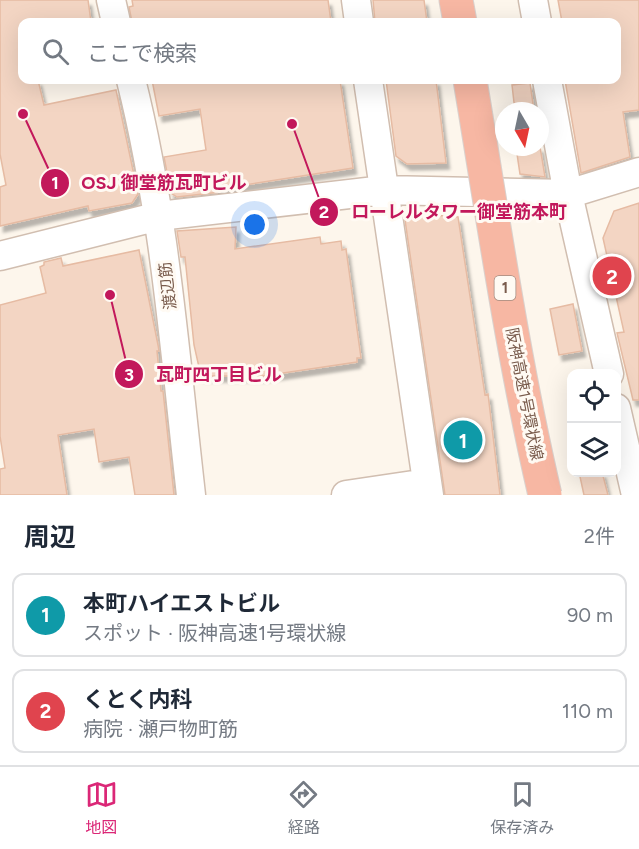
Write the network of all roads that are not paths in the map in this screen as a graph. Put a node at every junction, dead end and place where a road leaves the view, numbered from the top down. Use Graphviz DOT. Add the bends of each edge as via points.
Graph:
graph roads {
  1 [pos="111,0"];
  2 [pos="356,0"];
  3 [pos="456,0"];
  4 [pos="533,0"];
  5 [pos="116,18"];
  6 [pos="358,18"];
  7 [pos="459,18"];
  8 [pos="536,18"];
  9 [pos="132,84"];
  10 [pos="369,84"];
  11 [pos="471,84"];
  12 [pos="549,84"];
  13 [pos="639,172"];
  14 [pos="384,190"];
  15 [pos="568,194"];
  16 [pos="159,216"];
  17 [pos="0,256"];
  18 [pos="608,369"];
  19 [pos="619,423"];
  20 [pos="428,489"];
  21 [pos="191,495"];
  22 [pos="346,495"];
  23 [pos="545,495"];
  24 [pos="636,495"];
  1 -- 5 [label="street"];
  2 -- 6 [label="street"];
  3 -- 7 [label="highway"];
  4 -- 8 [label="street"];
  9 -- 16 [label="street, 渡辺筋"];
  10 -- 14 [label="street"];
  11 -- 23 [label="highway, 阪神高速1号環状線 / 1, bridge"];
  12 -- 15 [label="street"];
  13 -- 15 [label="street"];
  14 -- 15 [label="street"];
  14 -- 16 [label="street"];
  14 -- 20 [label="street"];
  15 -- 18 [label="street"];
  16 -- 17 [label="street"];
  16 -- 21 [label="street, 渡辺筋"];
  19 -- 24 [label="street"];
  20 -- 22 [label="street"];
}
